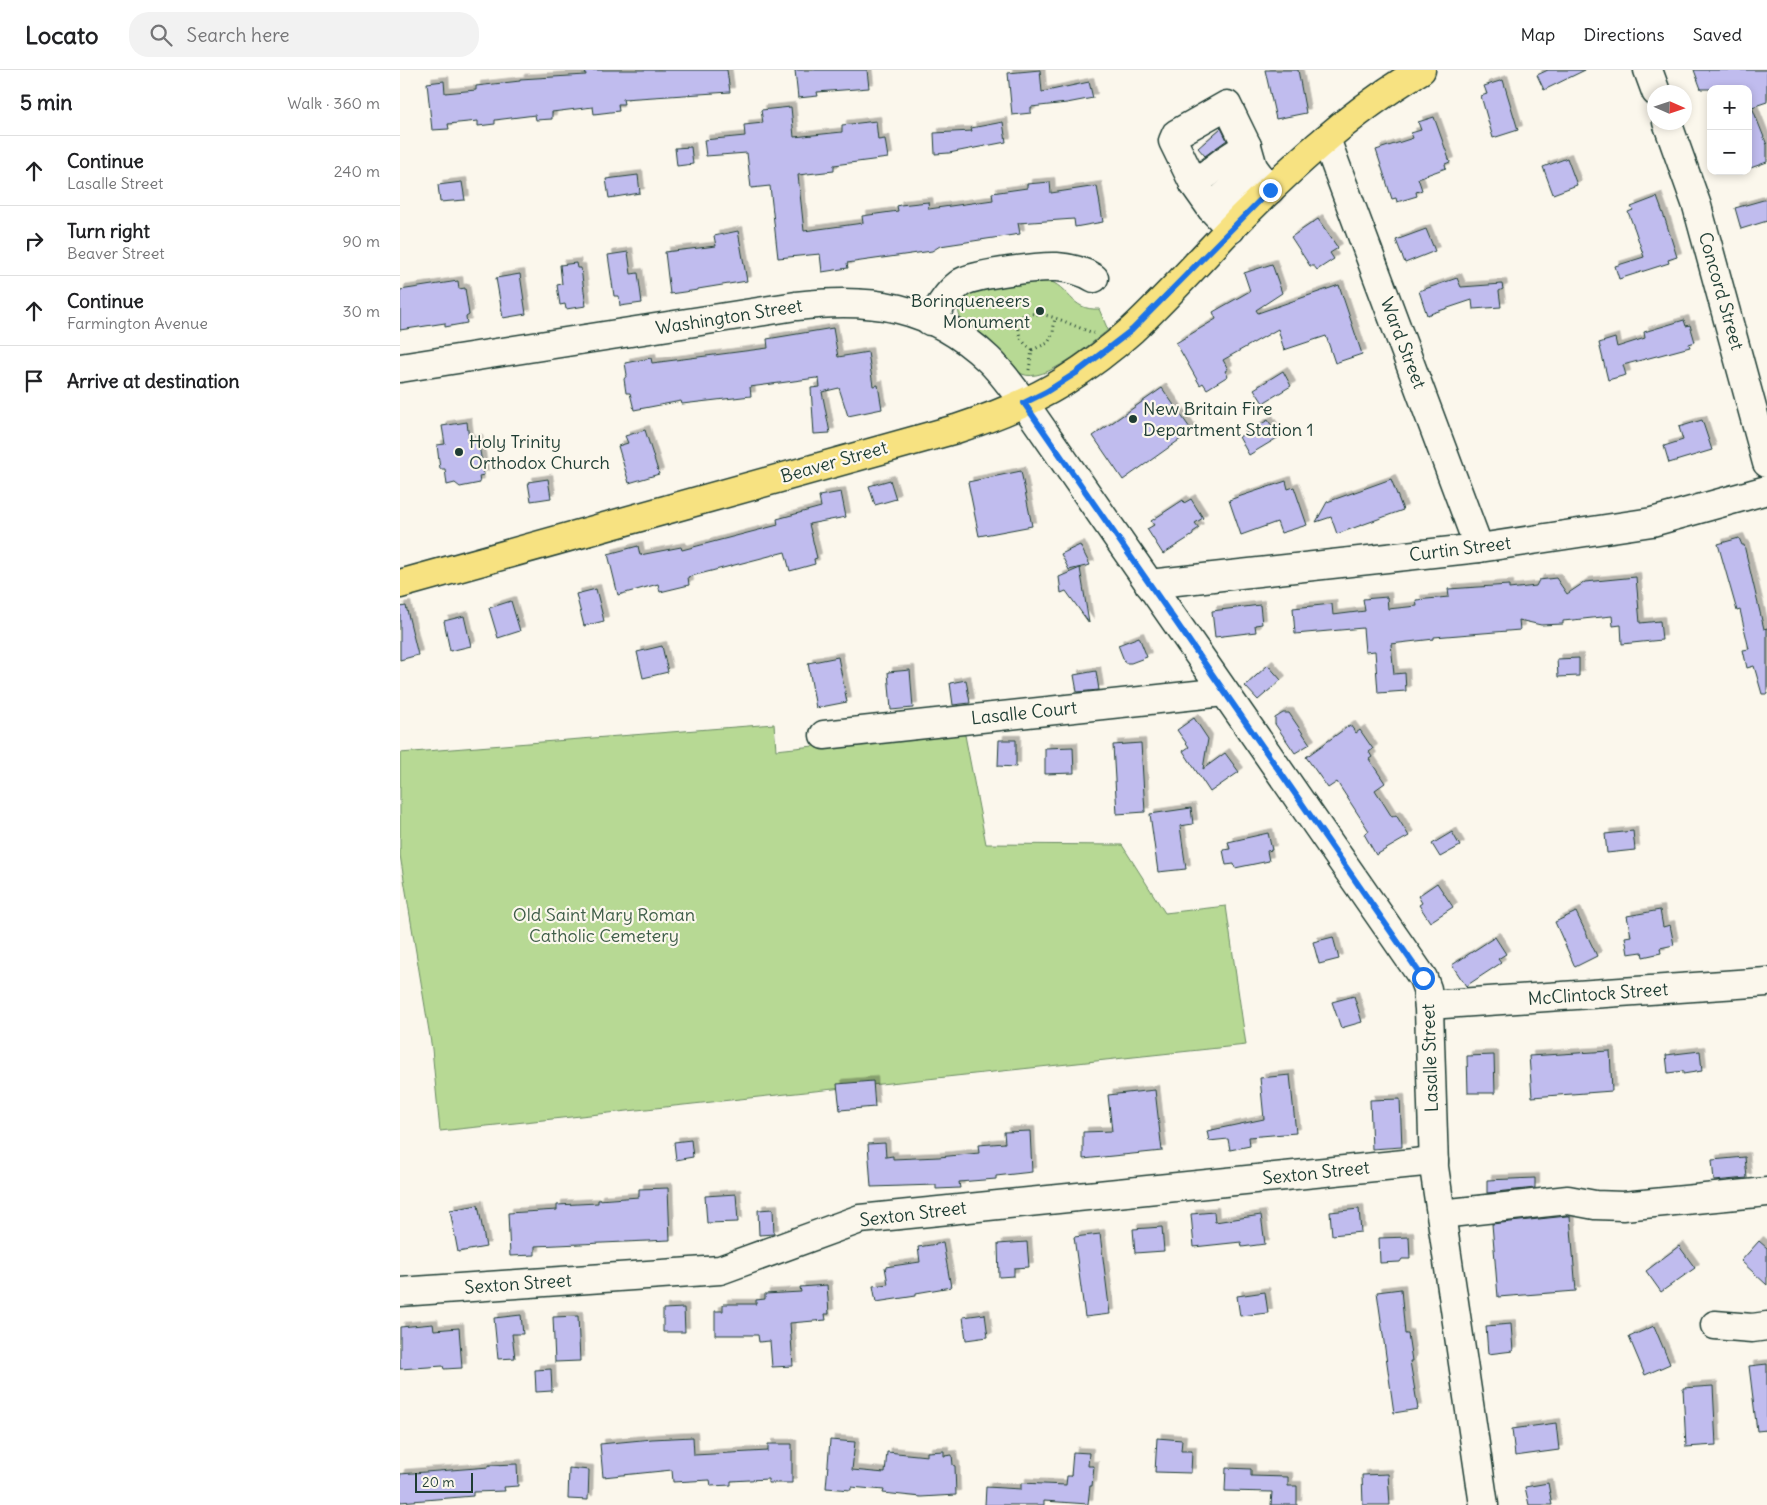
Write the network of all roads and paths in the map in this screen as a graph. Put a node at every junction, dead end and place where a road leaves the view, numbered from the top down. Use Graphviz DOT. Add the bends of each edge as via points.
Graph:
graph roads {
  1 [pos="1421,70"];
  2 [pos="1648,70"];
  3 [pos="1653,85"];
  4 [pos="1670,130"];
  5 [pos="1326,139"];
  6 [pos="1250,156"];
  7 [pos="1194,184"];
  8 [pos="1270,190"];
  9 [pos="1211,208"];
  10 [pos="1224,236"];
  11 [pos="1094,278"];
  12 [pos="1056,317"];
  13 [pos="930,320"];
  14 [pos="1094,333"];
  15 [pos="1032,350"];
  16 [pos="400,368"];
  17 [pos="1029,370"];
  18 [pos="1024,403"];
  19 [pos="1764,435"];
  20 [pos="1767,462"];
  21 [pos="1767,490"];
  22 [pos="1479,548"];
  23 [pos="400,584"];
  24 [pos="1150,584"];
  25 [pos="1224,692"];
  26 [pos="824,735"];
  27 [pos="1767,982"];
  28 [pos="1429,1006"];
  29 [pos="1434,1161"];
  30 [pos="1767,1192"];
  31 [pos="1441,1214"];
  32 [pos="400,1292"];
  33 [pos="1715,1324"];
  34 [pos="1767,1326"];
  35 [pos="1484,1505"];
  1 -- 5 [label="main road, Beaver Street" via="1389,90"];
  2 -- 3 [label="street"];
  4 -- 19 [label="street, Concord Street" via="1697,206"];
  5 -- 8 [label="main road, Beaver Street"];
  5 -- 22 [label="street, Ward Street"];
  6 -- 7 [label="street" via="1224,160"];
  6 -- 7 [label="street" via="1227,105 1176,134 1173,141"];
  6 -- 8 [label="street"];
  6 -- 9 [label="street" via="1242,180"];
  7 -- 9 [label="street"];
  8 -- 10 [label="main road, Beaver Street"];
  9 -- 10 [label="street"];
  10 -- 18 [label="main road, Beaver Street" via="1119,341 1062,382"];
  11 -- 13 [label="street" via="1074,270 1052,267 976,277 953,290"];
  12 -- 14 [label="path"];
  12 -- 15 [label="path" via="1048,343"];
  12 -- 15 [label="path" via="1022,315 1020,339"];
  13 -- 16 [label="street, Washington Street" via="875,303 824,303"];
  13 -- 18 [label="street, Washington Street" via="983,355"];
  15 -- 17 [label="path"];
  18 -- 23 [label="main road, Beaver Street" via="956,429"];
  18 -- 24 [label="street, Lasalle Street"];
  19 -- 20 [label="street, Concord Street"];
  21 -- 22 [label="street, Curtin Street" via="1652,522"];
  22 -- 24 [label="street, Curtin Street"];
  24 -- 25 [label="street, Lasalle Street"];
  25 -- 26 [label="street, Lasalle Court"];
  25 -- 28 [label="street, Lasalle Street" via="1417,969 1426,985"];
  27 -- 28 [label="street, McClintock Street"];
  28 -- 29 [label="street, Lasalle Street"];
  29 -- 31 [label="street, Lasalle Street"];
  29 -- 32 [label="street, Sexton Street" via="860,1219 720,1270"];
  30 -- 31 [label="street" via="1622,1206 1568,1200"];
  31 -- 35 [label="street, Lasalle Street"];
  33 -- 34 [label="street" via="1752,1328"];
}
